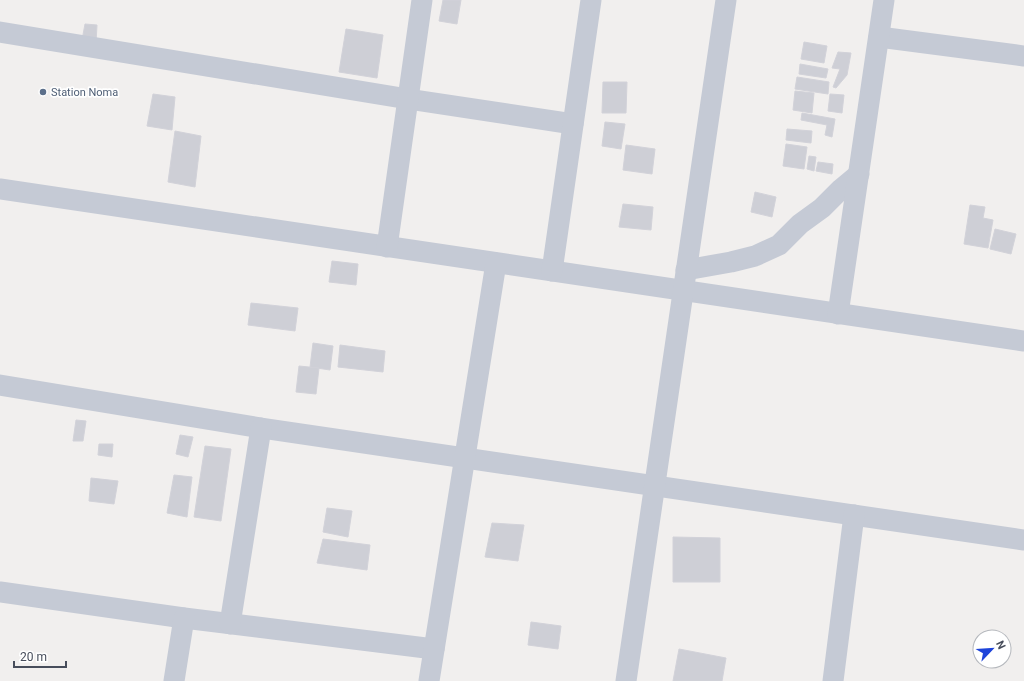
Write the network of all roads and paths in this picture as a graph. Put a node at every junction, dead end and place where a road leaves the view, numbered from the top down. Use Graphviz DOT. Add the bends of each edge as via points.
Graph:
graph roads {
  1 [pos="422,0"];
  2 [pos="591,0"];
  3 [pos="726,0"];
  4 [pos="884,0"];
  5 [pos="0,32"];
  6 [pos="879,37"];
  7 [pos="1024,56"];
  8 [pos="408,99"];
  9 [pos="573,124"];
  10 [pos="859,174"];
  11 [pos="0,189"];
  12 [pos="387,247"];
  13 [pos="496,263"];
  14 [pos="686,270"];
  15 [pos="552,271"];
  16 [pos="683,291"];
  17 [pos="838,314"];
  18 [pos="1024,341"];
  19 [pos="0,385"];
  20 [pos="261,428"];
  21 [pos="465,458"];
  22 [pos="655,486"];
  23 [pos="854,515"];
  24 [pos="1024,540"];
  25 [pos="0,592"];
  26 [pos="184,618"];
  27 [pos="230,624"];
  28 [pos="434,649"];
  29 [pos="174,681"];
  30 [pos="429,681"];
  31 [pos="626,681"];
  32 [pos="833,681"];
  1 -- 8 [label="street"];
  2 -- 9 [label="street"];
  3 -- 14 [label="street"];
  4 -- 6 [label="street"];
  5 -- 8 [label="street"];
  6 -- 7 [label="street"];
  6 -- 10 [label="street"];
  8 -- 9 [label="street"];
  8 -- 12 [label="street"];
  9 -- 15 [label="street"];
  10 -- 14 [label="street" via="779,245 755,256"];
  10 -- 17 [label="street"];
  11 -- 12 [label="street"];
  12 -- 13 [label="street"];
  13 -- 15 [label="street"];
  13 -- 21 [label="street"];
  14 -- 16 [label="street"];
  15 -- 16 [label="street"];
  16 -- 17 [label="street"];
  16 -- 22 [label="street"];
  17 -- 18 [label="street"];
  19 -- 20 [label="street"];
  20 -- 21 [label="street"];
  20 -- 27 [label="street"];
  21 -- 22 [label="street"];
  21 -- 28 [label="street"];
  22 -- 23 [label="street"];
  22 -- 31 [label="street"];
  23 -- 24 [label="street"];
  23 -- 32 [label="street"];
  25 -- 26 [label="street"];
  26 -- 27 [label="street"];
  26 -- 29 [label="street"];
  27 -- 28 [label="street"];
  28 -- 30 [label="street"];
}
